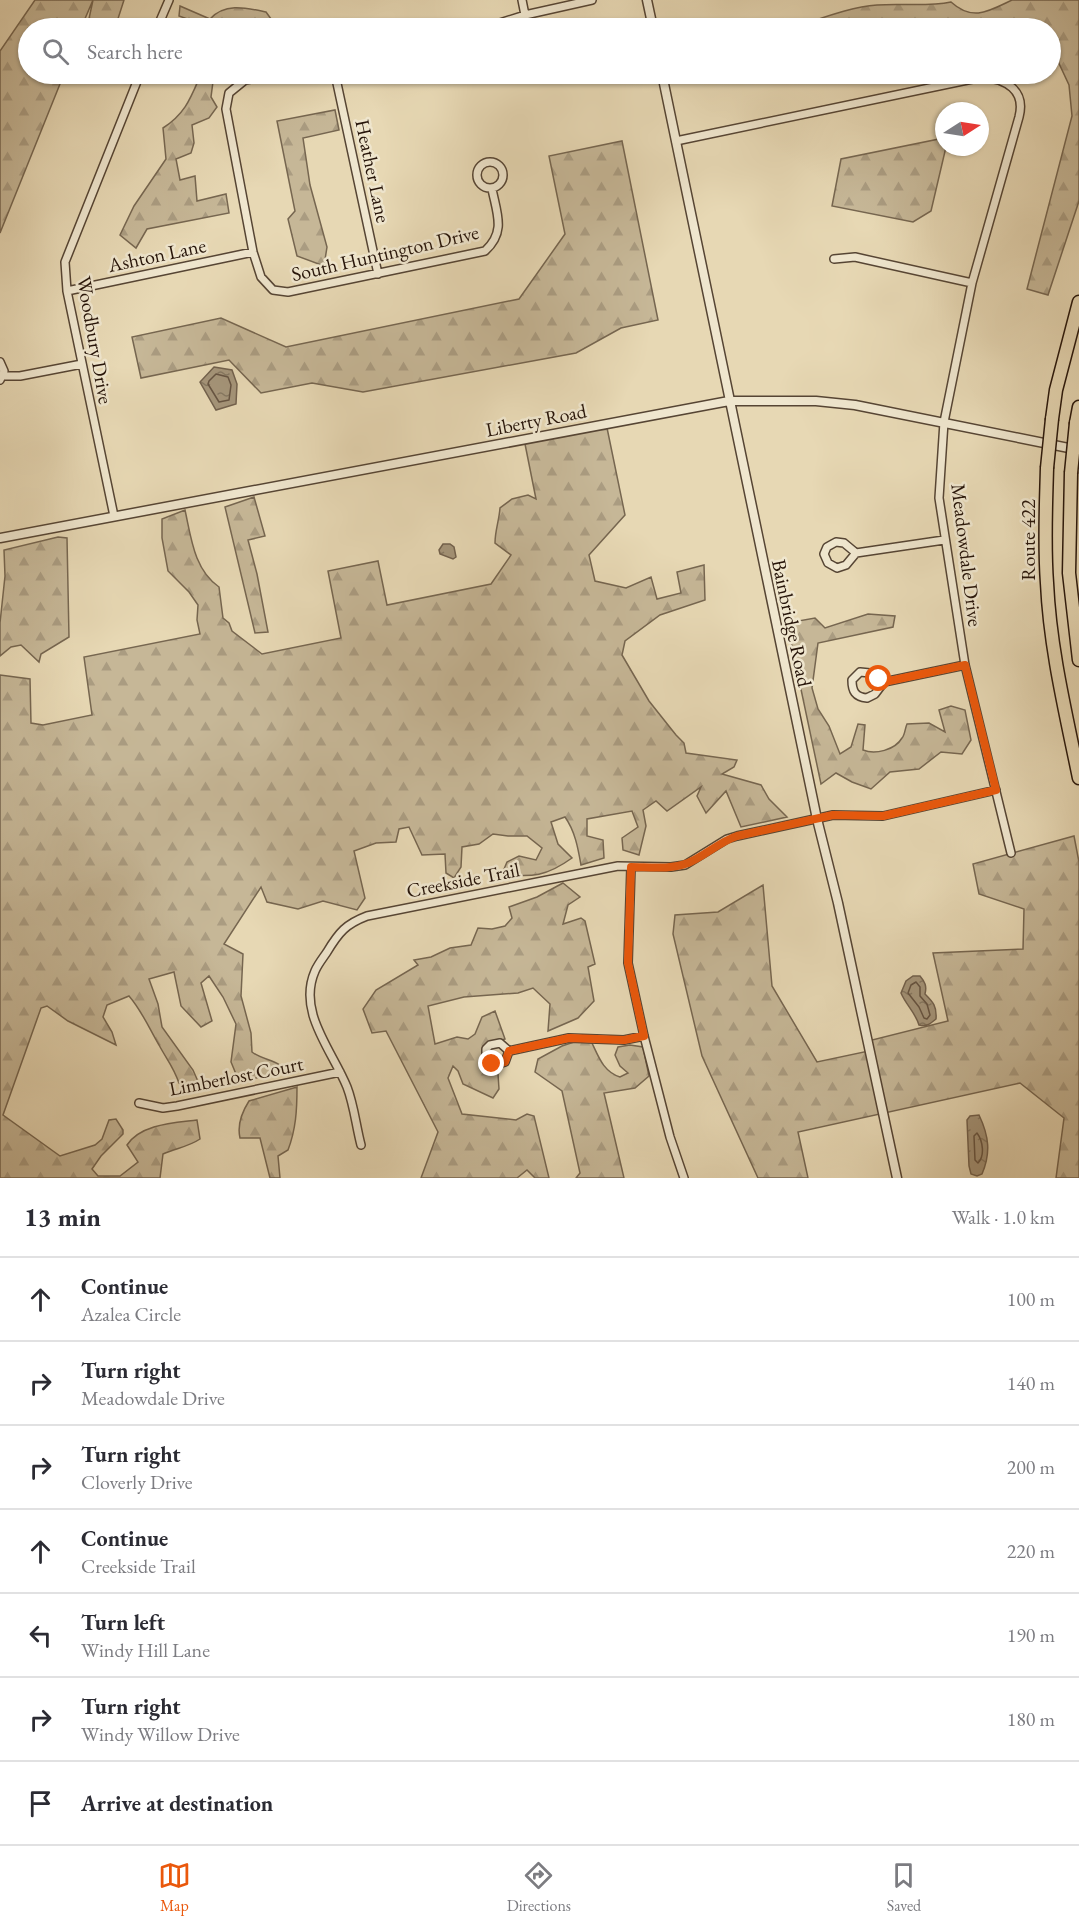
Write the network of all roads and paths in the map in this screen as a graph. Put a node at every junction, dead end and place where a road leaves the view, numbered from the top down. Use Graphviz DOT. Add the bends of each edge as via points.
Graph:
graph roads {
  1 [pos="169,0"];
  2 [pos="522,0"];
  3 [pos="592,0"];
  4 [pos="647,0"];
  5 [pos="525,15"];
  6 [pos="161,18"];
  7 [pos="516,18"];
  8 [pos="650,18"];
  9 [pos="136,84"];
  10 [pos="239,84"];
  11 [pos="337,84"];
  12 [pos="664,84"];
  13 [pos="949,84"];
  14 [pos="1006,84"];
  15 [pos="676,141"];
  16 [pos="492,189"];
  17 [pos="253,252"];
  18 [pos="834,259"];
  19 [pos="378,274"];
  20 [pos="972,283"];
  21 [pos="67,291"];
  22 [pos="1079,302"];
  23 [pos="0,362"];
  24 [pos="82,364"];
  25 [pos="1,378"];
  26 [pos="729,401"];
  27 [pos="1079,407"];
  28 [pos="944,422"];
  29 [pos="1079,450"];
  30 [pos="114,516"];
  31 [pos="0,538"];
  32 [pos="944,540"];
  33 [pos="856,554"];
  34 [pos="1079,660"];
  35 [pos="965,665"];
  36 [pos="884,682"];
  37 [pos="1079,778"];
  38 [pos="996,790"];
  39 [pos="817,819"];
  40 [pos="1011,853"];
  41 [pos="631,867"];
  42 [pos="644,1036"];
  43 [pos="509,1051"];
  44 [pos="340,1072"];
  45 [pos="138,1103"];
  46 [pos="361,1145"];
  47 [pos="684,1178"];
  48 [pos="897,1178"];
  1 -- 6 [label="street"];
  2 -- 5 [label="street"];
  3 -- 5 [label="street"];
  4 -- 8 [label="street"];
  5 -- 7 [label="street"];
  9 -- 21 [label="street, Woodbury Drive" via="65,262"];
  10 -- 17 [label="street, South Huntington Drive" via="229,93 226,109"];
  11 -- 19 [label="street, Heather Lane"];
  12 -- 15 [label="street, Bainbridge Road"];
  13 -- 15 [label="street, Meadowdale Drive"];
  14 -- 20 [label="street, Meadowdale Drive" via="1020,98 1022,107"];
  15 -- 26 [label="street, Bainbridge Road"];
  16 -- 19 [label="street, South Huntington Drive" via="499,229 485,251"];
  17 -- 19 [label="street, South Huntington Drive" via="261,277 273,290 288,292"];
  17 -- 21 [label="street, Ashton Lane"];
  18 -- 20 [label="street" via="855,257"];
  20 -- 28 [label="street, Meadowdale Drive"];
  21 -- 24 [label="street, Woodbury Drive"];
  22 -- 37 [label="highway, Route 422, bridge" via="1056,390 1047,468 1045,546 1062,694"];
  23 -- 25 [label="street" via="4,371"];
  24 -- 25 [label="street"];
  24 -- 30 [label="street, Woodbury Drive"];
  26 -- 28 [label="street, Liberty Road" via="838,403"];
  26 -- 30 [label="street, Liberty Road"];
  26 -- 39 [label="street, Bainbridge Road"];
  27 -- 34 [label="highway, Route 422, bridge" via="1071,473 1069,573"];
  28 -- 29 [label="street, Liberty Road"];
  28 -- 32 [label="street, Meadowdale Drive" via="939,498"];
  30 -- 31 [label="street, Liberty Road"];
  32 -- 33 [label="street"];
  32 -- 35 [label="street, Meadowdale Drive"];
  33 -- 33 [label="street" via="836,542 827,547 824,555 837,568"];
  35 -- 36 [label="street"];
  35 -- 38 [label="street, Meadowdale Drive"];
  36 -- 36 [label="street" via="860,672 852,686 857,695 867,698"];
  38 -- 39 [label="street, Creekside Trail" via="883,816 844,814"];
  38 -- 40 [label="street, Meadowdale Drive"];
  39 -- 41 [label="street, Creekside Trail" via="727,840 685,865"];
  39 -- 48 [label="street, Bainbridge Road"];
  41 -- 42 [label="street" via="628,956"];
  41 -- 44 [label="street, Creekside Trail" via="618,866 367,916 346,926 315,971 310,994 315,1023"];
  42 -- 43 [label="street" via="624,1040 569,1038"];
  42 -- 47 [label="street"];
  44 -- 45 [label="street, Limberlost Court" via="177,1106 163,1108"];
  44 -- 46 [label="street, Creekside Trail"];
}
